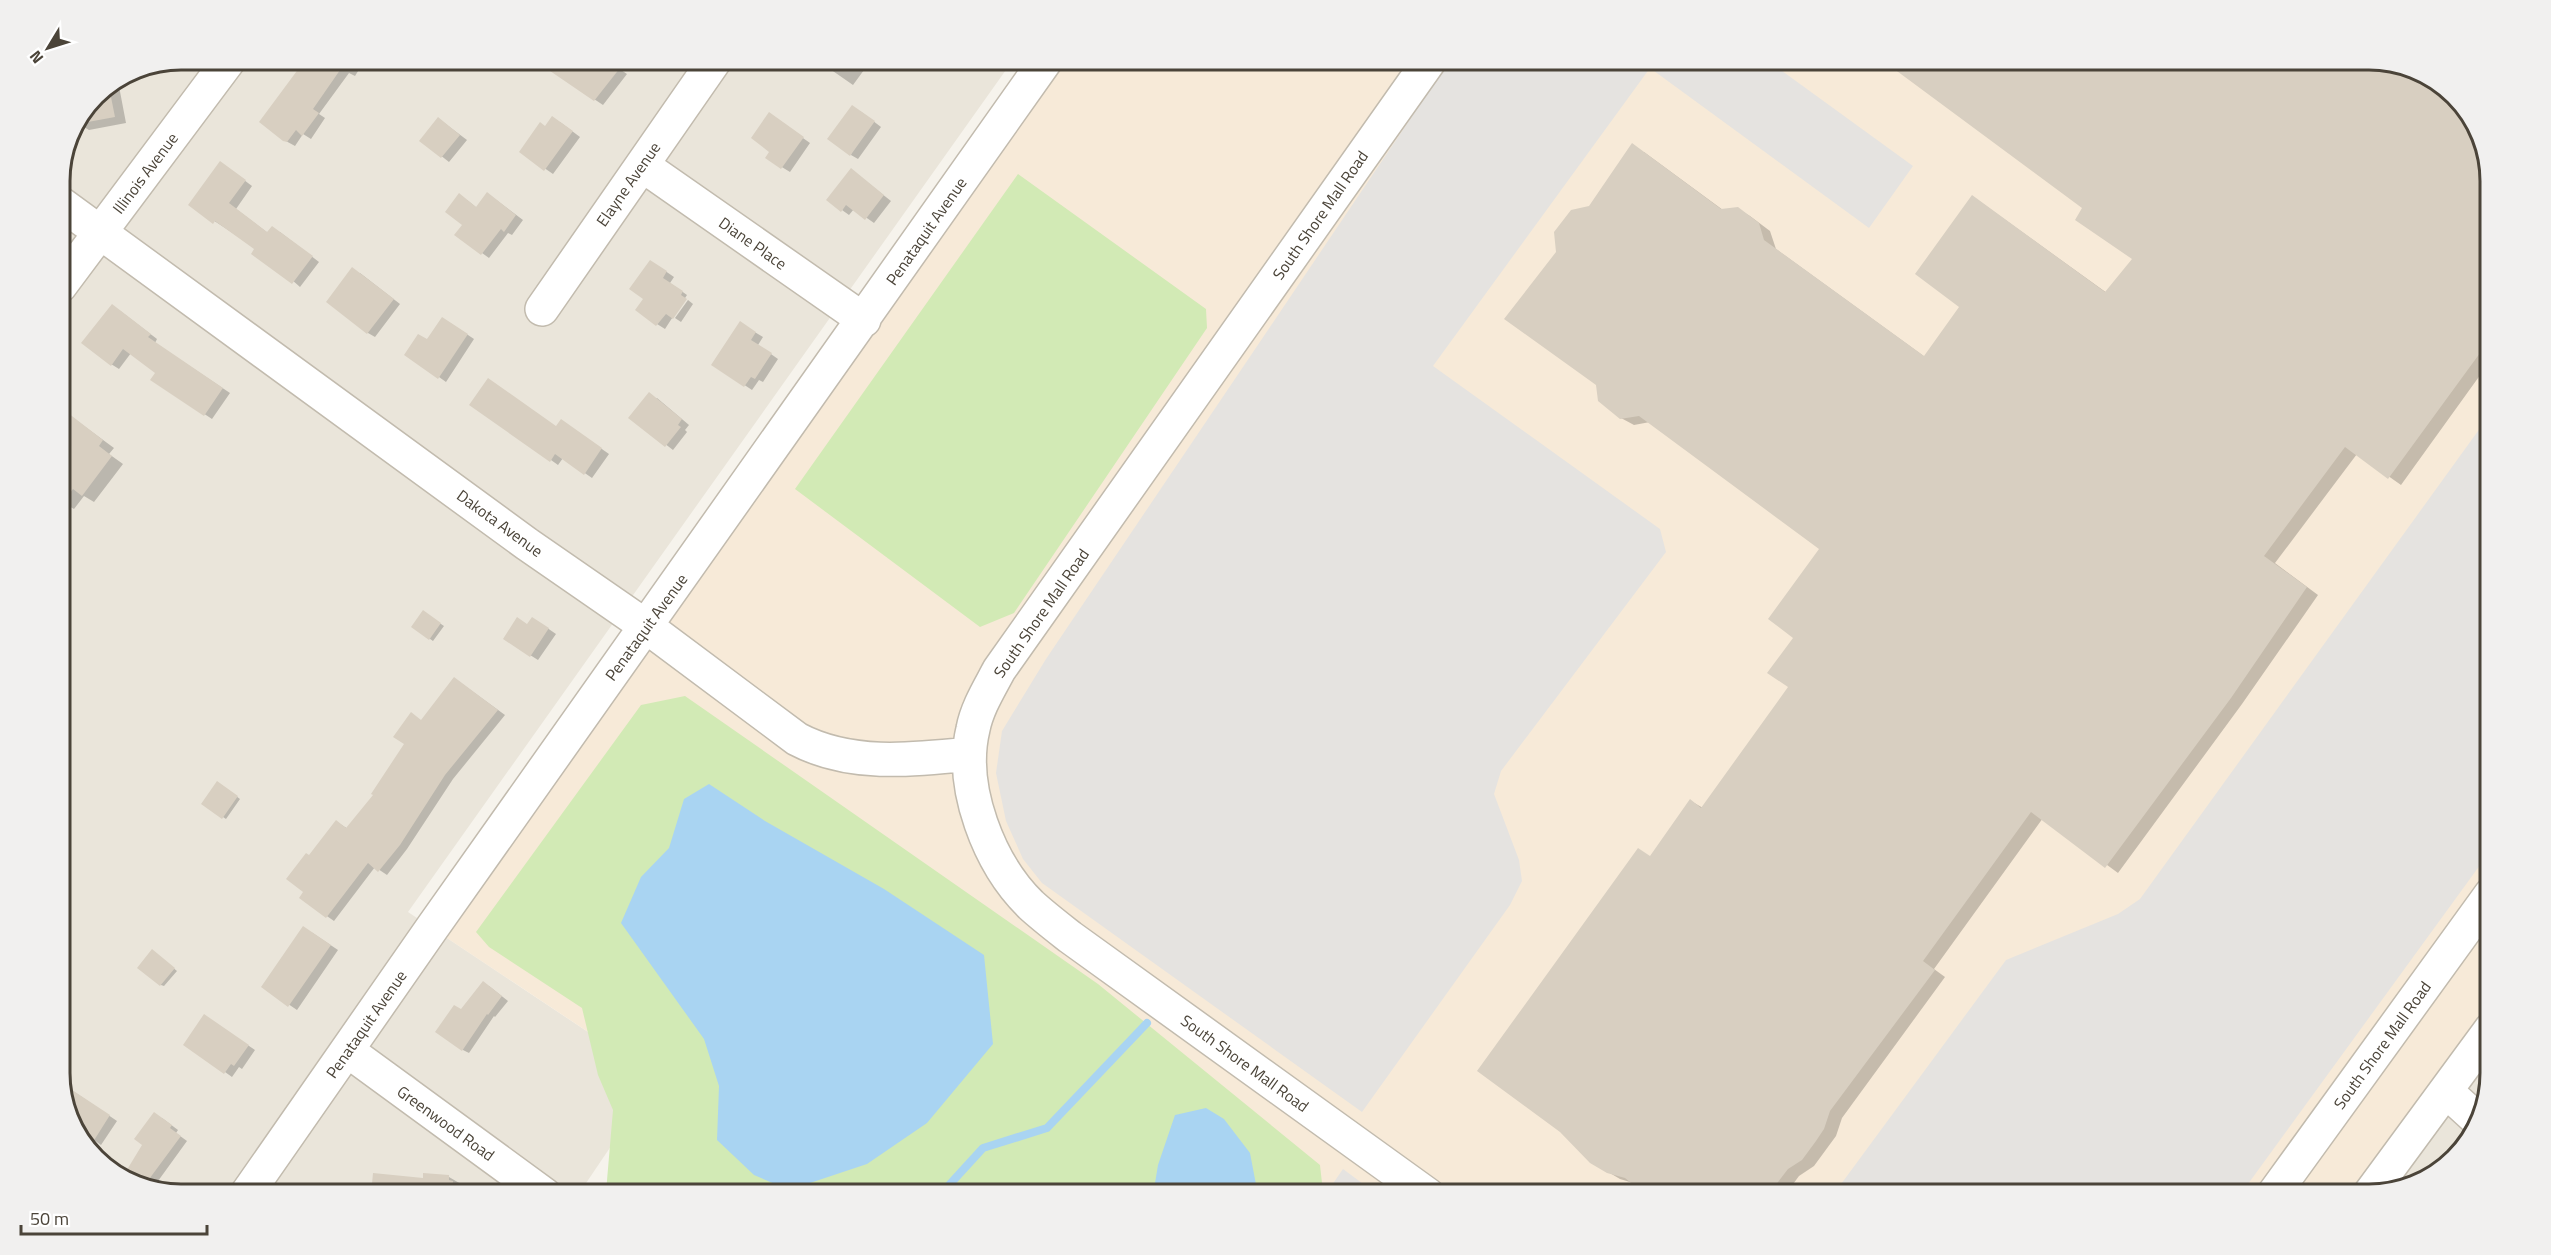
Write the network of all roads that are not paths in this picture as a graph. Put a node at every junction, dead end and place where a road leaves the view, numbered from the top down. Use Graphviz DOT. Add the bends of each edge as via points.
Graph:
graph roads {
  1 [pos="222,70"];
  2 [pos="708,70"];
  3 [pos="1039,70"];
  4 [pos="1423,70"];
  5 [pos="642,165"];
  6 [pos="71,211"];
  7 [pos="100,233"];
  8 [pos="71,271"];
  9 [pos="542,309"];
  10 [pos="864,320"];
  11 [pos="647,627"];
  12 [pos="969,754"];
  13 [pos="2480,909"];
  14 [pos="2480,1044"];
  15 [pos="348,1051"];
  16 [pos="2446,1091"];
  17 [pos="2472,1115"];
  18 [pos="254,1184"];
  19 [pos="530,1184"];
  20 [pos="1413,1184"];
  21 [pos="2281,1184"];
  22 [pos="2378,1184"];
  1 -- 7 [label="street, Illinois Avenue"];
  2 -- 5 [label="street, Elayne Avenue"];
  3 -- 10 [label="street, Penataquit Avenue"];
  4 -- 12 [label="street, South Shore Mall Road" via="1003,665 973,726"];
  5 -- 9 [label="street, Elayne Avenue"];
  5 -- 10 [label="street, Diane Place"];
  6 -- 7 [label="street, Dakota Avenue"];
  7 -- 8 [label="street, Illinois Avenue"];
  7 -- 11 [label="street, Dakota Avenue"];
  10 -- 11 [label="street, Penataquit Avenue"];
  11 -- 12 [label="street, Dakota Avenue" via="786,732 812,747 847,756 896,760"];
  11 -- 15 [label="street, Penataquit Avenue"];
  12 -- 20 [label="street, South Shore Mall Road" via="973,792 987,838 1003,871 1030,904 1070,937"];
  13 -- 21 [label="street, South Shore Mall Road"];
  14 -- 16 [label="street"];
  15 -- 18 [label="street, Penataquit Avenue"];
  15 -- 19 [label="street, Greenwood Road"];
  16 -- 17 [label="street"];
  16 -- 22 [label="street"];
}
